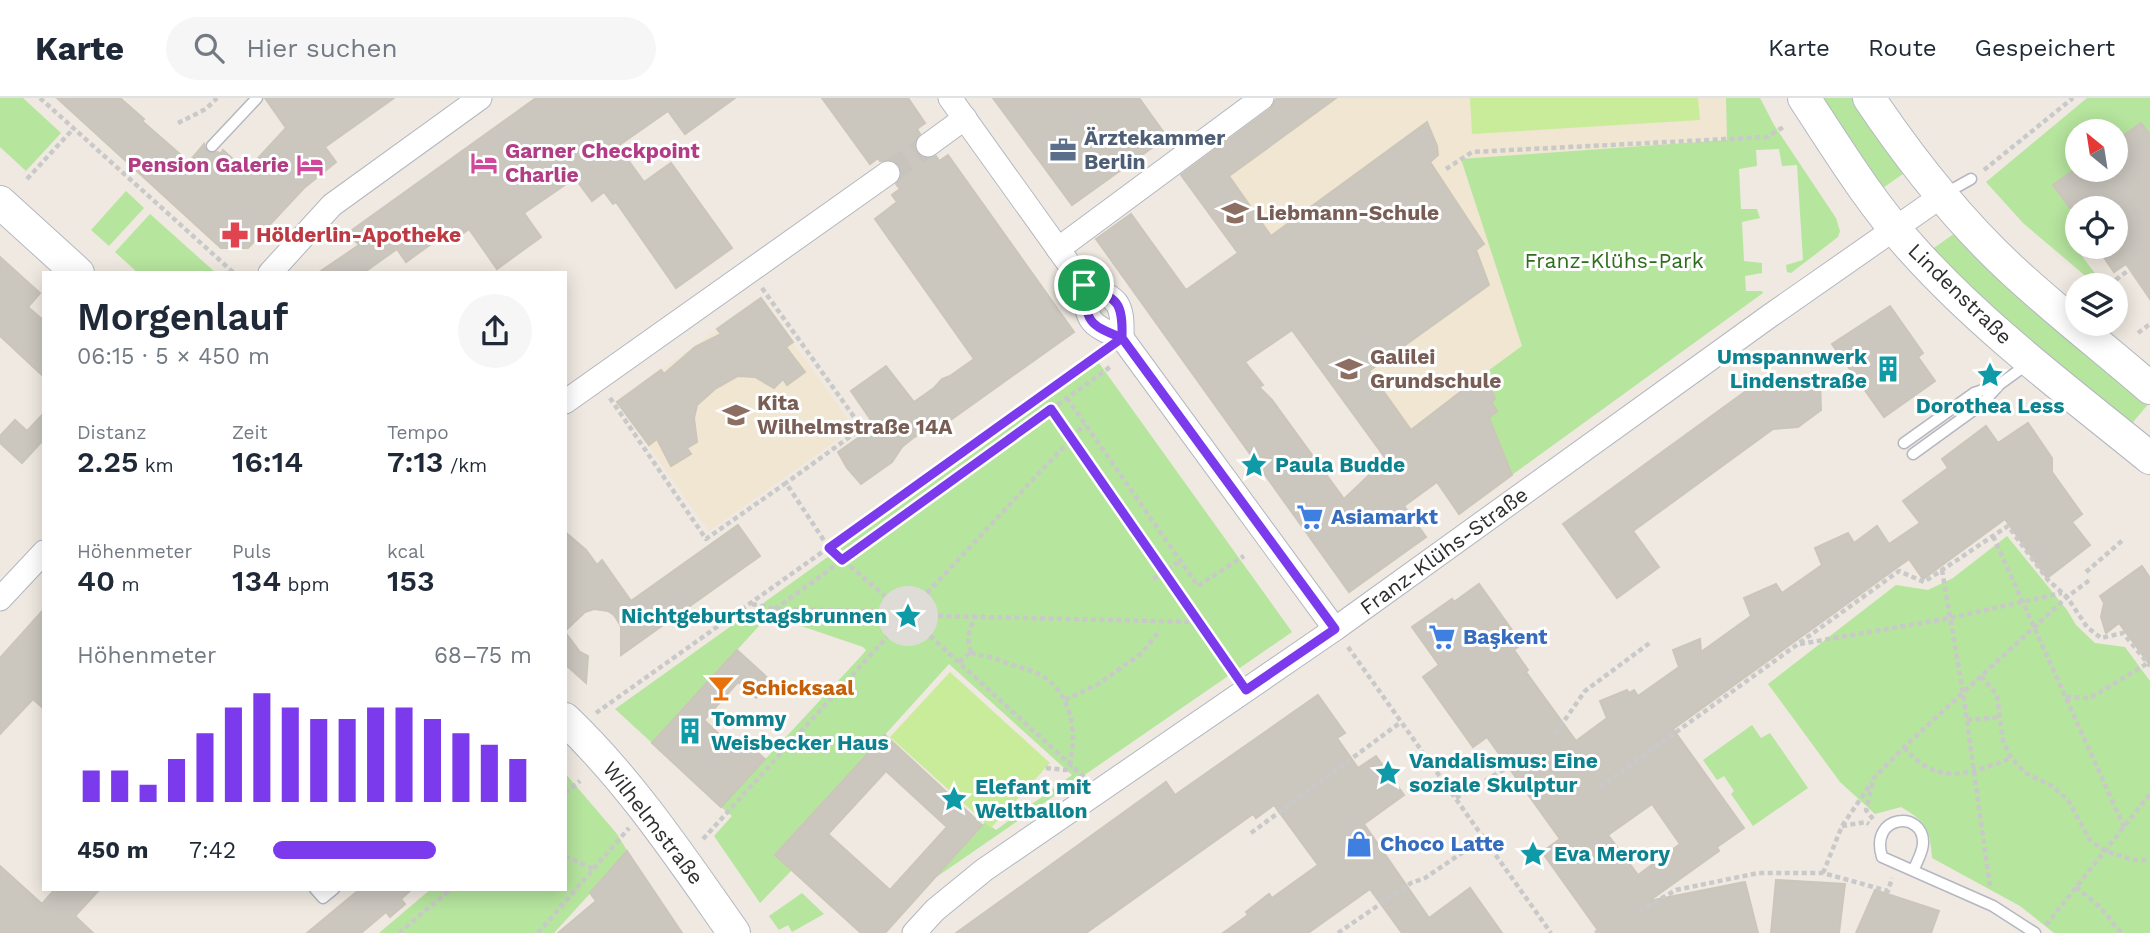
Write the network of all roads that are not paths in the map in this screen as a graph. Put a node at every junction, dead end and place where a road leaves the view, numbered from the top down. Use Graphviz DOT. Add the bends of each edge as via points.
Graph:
graph roads {
  1 [pos="257,98"];
  2 [pos="480,98"];
  3 [pos="950,98"];
  4 [pos="1262,98"];
  5 [pos="1804,98"];
  6 [pos="1869,98"];
  7 [pos="965,118"];
  8 [pos="928,145"];
  9 [pos="212,146"];
  10 [pos="888,173"];
  11 [pos="1971,179"];
  12 [pos="1943,195"];
  13 [pos="0,202"];
  14 [pos="1895,229"];
  15 [pos="1058,249"];
  16 [pos="76,271"];
  17 [pos="272,271"];
  18 [pos="2032,361"];
  19 [pos="2000,384"];
  20 [pos="2150,388"];
  21 [pos="567,401"];
  22 [pos="1904,443"];
  23 [pos="1913,454"];
  24 [pos="2150,458"];
  25 [pos="42,554"];
  26 [pos="0,599"];
  27 [pos="1335,629"];
  28 [pos="571,725"];
  29 [pos="1914,870"];
  30 [pos="316,891"];
  31 [pos="332,891"];
  32 [pos="734,933"];
  33 [pos="914,933"];
  34 [pos="2037,933"];
  1 -- 9 [label="lane"];
  2 -- 17 [label="street" via="332,205"];
  3 -- 7 [label="street"];
  4 -- 15 [label="street"];
  5 -- 14 [label="main road, Lindenstraße"];
  6 -- 12 [label="main road"];
  7 -- 8 [label="street"];
  7 -- 15 [label="street"];
  10 -- 21 [label="street"];
  11 -- 12 [label="lane"];
  12 -- 14 [label="street, Franz-Klühs-Straße"];
  12 -- 20 [label="main road" via="2010,268"];
  13 -- 16 [label="main road"];
  14 -- 18 [label="main road, Lindenstraße" via="1971,308"];
  14 -- 27 [label="street, Franz-Klühs-Straße"];
  15 -- 27 [label="street" via="1084,285 1087,313 1097,328 1122,338"];
  18 -- 19 [label="lane"];
  18 -- 24 [label="main road, Lindenstraße"];
  19 -- 22 [label="lane" via="1974,393"];
  19 -- 23 [label="lane" via="1982,404"];
  25 -- 26 [label="street"];
  27 -- 33 [label="street, Franz-Klühs-Straße" via="966,883"];
  28 -- 32 [label="main road, Wilhelmstraße" via="645,809"];
  29 -- 29 [label="lane" via="1923,848 1919,829 1909,822 1889,824 1882,831 1882,856"];
  29 -- 34 [label="lane" via="1993,906"];
  30 -- 31 [label="lane" via="323,898"];
}
